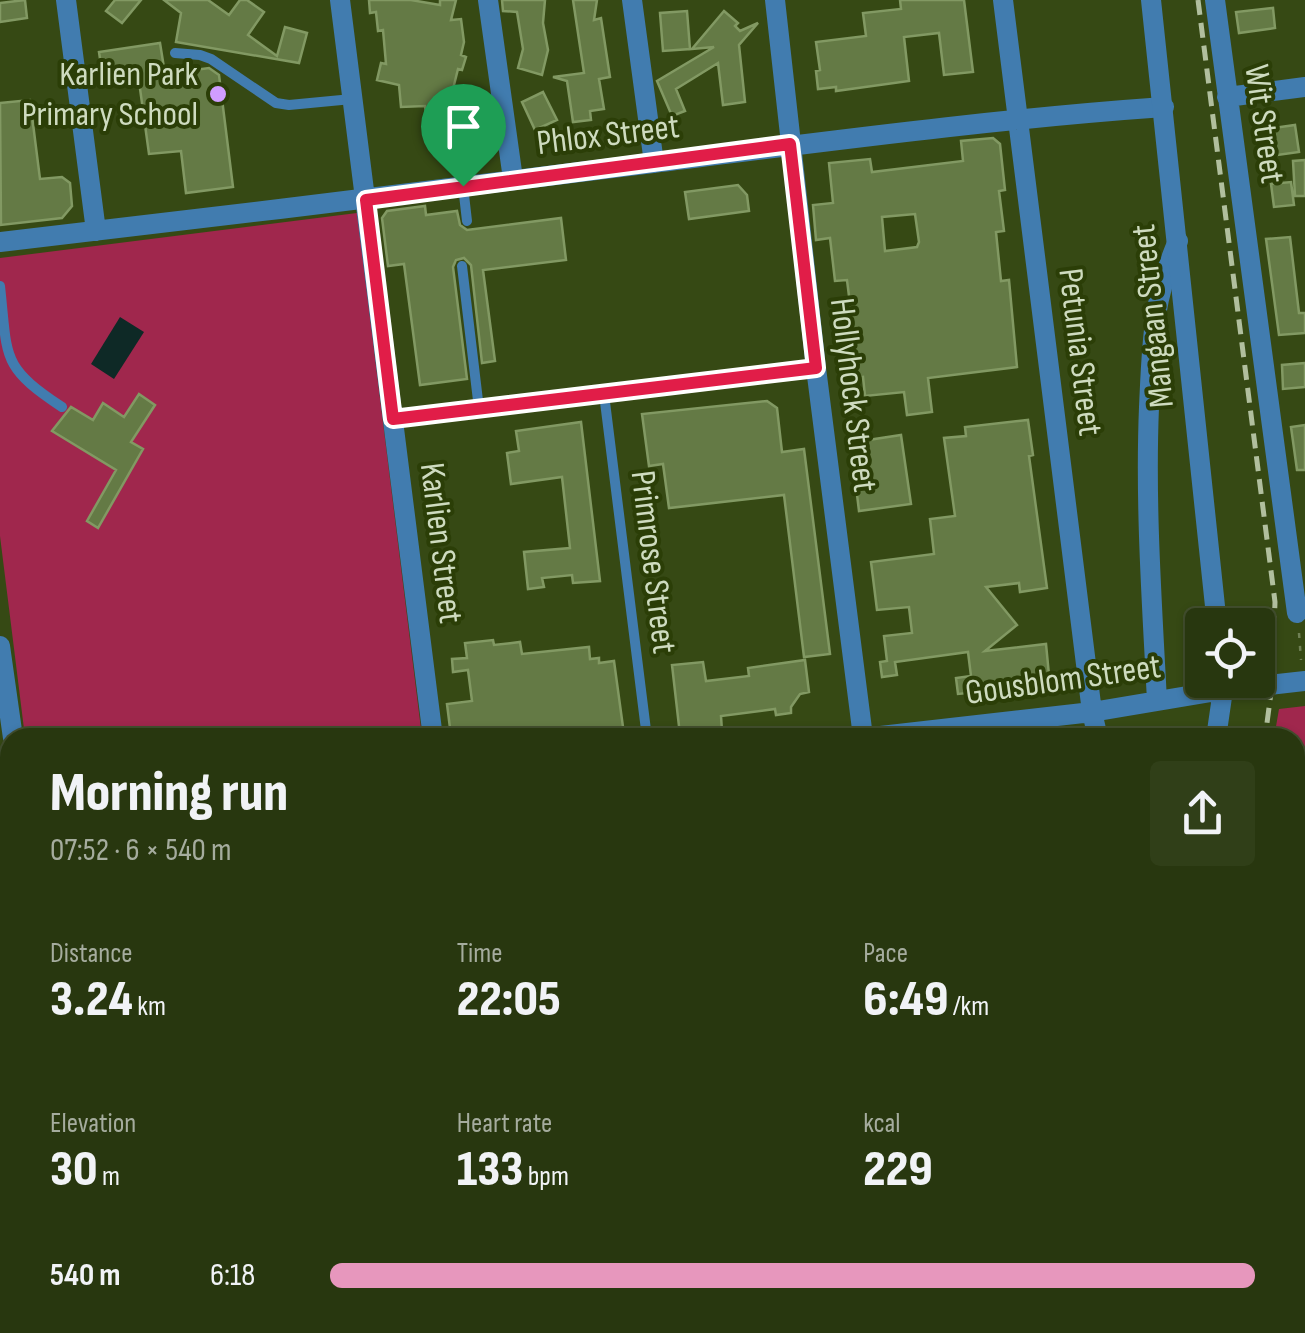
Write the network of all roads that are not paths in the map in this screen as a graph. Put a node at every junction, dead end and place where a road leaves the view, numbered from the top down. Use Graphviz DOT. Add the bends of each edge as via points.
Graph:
graph roads {
  1 [pos="66,0"];
  2 [pos="340,0"];
  3 [pos="488,0"];
  4 [pos="632,0"];
  5 [pos="775,0"];
  6 [pos="1002,0"];
  7 [pos="1151,0"];
  8 [pos="1215,0"];
  9 [pos="175,53"];
  10 [pos="1305,87"];
  11 [pos="1227,97"];
  12 [pos="353,99"];
  13 [pos="1164,107"];
  14 [pos="1018,118"];
  15 [pos="790,144"];
  16 [pos="654,163"];
  17 [pos="513,178"];
  18 [pos="463,186"];
  19 [pos="366,200"];
  20 [pos="468,221"];
  21 [pos="96,231"];
  22 [pos="1178,241"];
  23 [pos="0,242"];
  24 [pos="462,266"];
  25 [pos="0,286"];
  26 [pos="816,368"];
  27 [pos="604,394"];
  28 [pos="62,406"];
  29 [pos="478,409"];
  30 [pos="393,419"];
  31 [pos="1215,608"];
  32 [pos="1297,614"];
  33 [pos="0,646"];
  34 [pos="1304,682"];
  35 [pos="1275,685"];
  36 [pos="1185,694"];
  37 [pos="1221,698"];
  38 [pos="1157,701"];
  39 [pos="1092,712"];
  40 [pos="11,728"];
  41 [pos="432,728"];
  42 [pos="646,728"];
  43 [pos="862,728"];
  44 [pos="951,728"];
  45 [pos="1096,728"];
  46 [pos="1217,728"];
  1 -- 21 [label="street"];
  2 -- 12 [label="street, Karlien Street"];
  3 -- 17 [label="street"];
  4 -- 16 [label="street"];
  5 -- 15 [label="street, Hollyhock Street"];
  6 -- 14 [label="street, Petunia Street"];
  7 -- 13 [label="street, Mangaan Street"];
  8 -- 11 [label="street, Wit Street"];
  9 -- 12 [label="lane" via="212,59 276,102"];
  10 -- 11 [label="street"];
  11 -- 32 [label="street, Wit Street"];
  12 -- 19 [label="street, Karlien Street"];
  13 -- 14 [label="street, Phlox Street"];
  13 -- 22 [label="street, Mangaan Street"];
  14 -- 15 [label="street, Phlox Street"];
  14 -- 39 [label="street, Petunia Street"];
  15 -- 16 [label="street, Phlox Street"];
  15 -- 26 [label="street, Hollyhock Street"];
  16 -- 17 [label="street, Phlox Street"];
  17 -- 18 [label="street, Phlox Street"];
  18 -- 19 [label="street, Phlox Street"];
  18 -- 20 [label="lane"];
  19 -- 21 [label="street, Phlox Street"];
  19 -- 30 [label="street, Karlien Street"];
  21 -- 23 [label="street, Phlox Street"];
  22 -- 31 [label="street, Mangaan Street"];
  22 -- 38 [label="street" via="1154,311 1151,370 1146,489"];
  24 -- 29 [label="lane"];
  25 -- 28 [label="lane" via="8,358 27,385"];
  26 -- 27 [label="lane"];
  26 -- 43 [label="street, Hollyhock Street"];
  27 -- 29 [label="lane"];
  27 -- 42 [label="lane, Primrose Street"];
  29 -- 30 [label="lane"];
  30 -- 41 [label="street, Karlien Street"];
  33 -- 40 [label="street"];
  34 -- 35 [label="street, Gousblom Street"];
  36 -- 38 [label="street, Gousblom Street"];
  37 -- 46 [label="street"];
  38 -- 39 [label="street, Gousblom Street"];
  39 -- 44 [label="street, Gousblom Street"];
  39 -- 45 [label="street, Petunia Street"];
}
